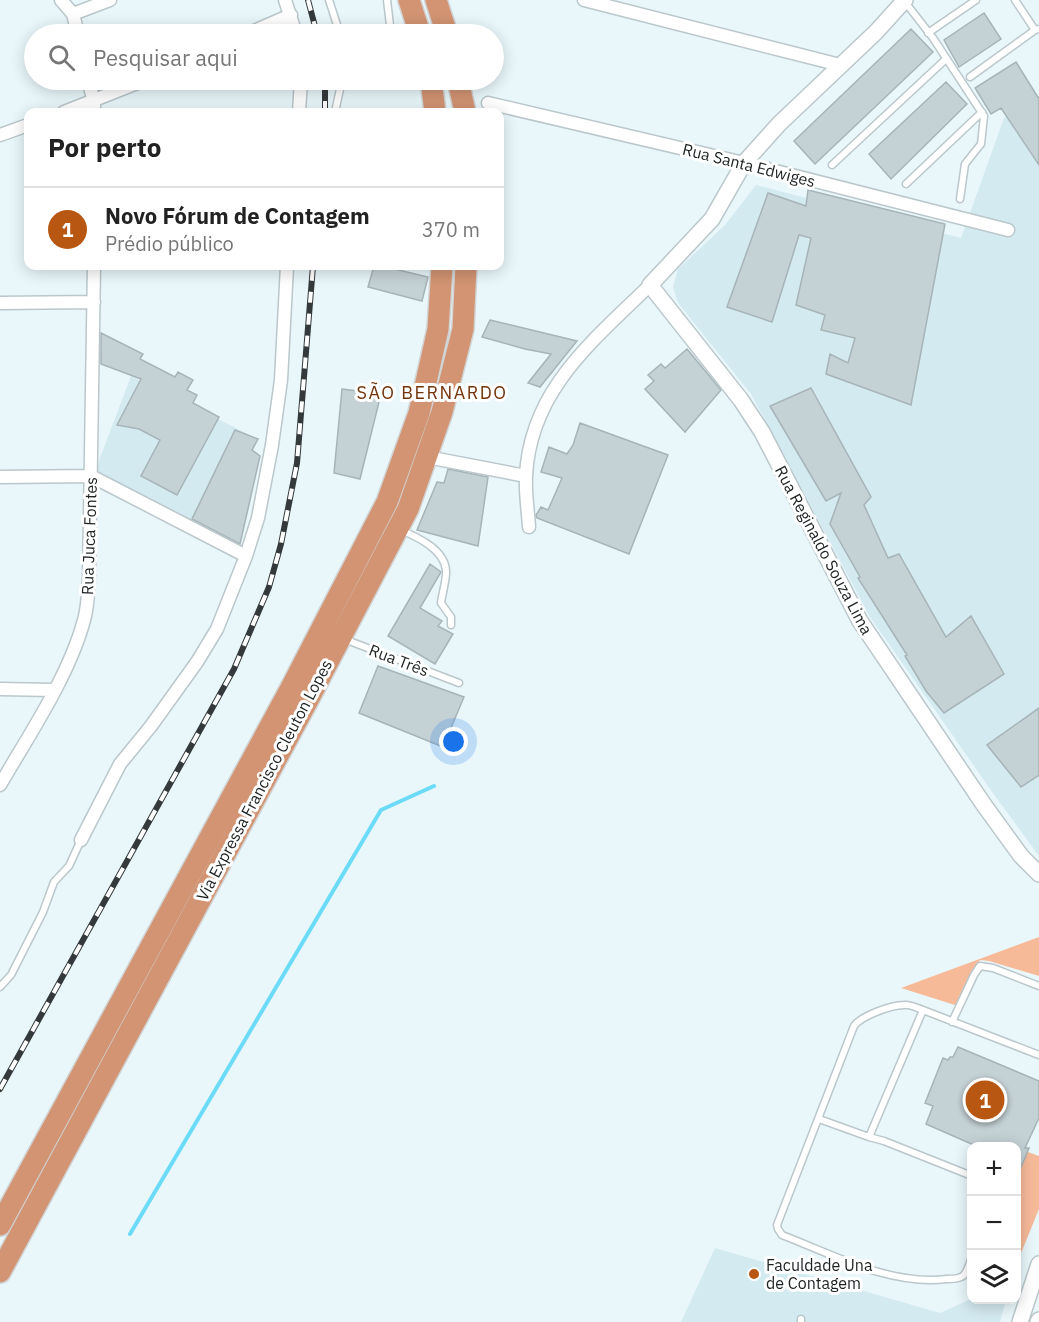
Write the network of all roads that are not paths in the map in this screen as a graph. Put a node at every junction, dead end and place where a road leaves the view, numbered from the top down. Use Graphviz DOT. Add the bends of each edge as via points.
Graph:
graph roads {
  1 [pos="61,0"];
  2 [pos="110,0"];
  3 [pos="285,0"];
  4 [pos="329,0"];
  5 [pos="387,0"];
  6 [pos="409,0"];
  7 [pos="436,0"];
  8 [pos="441,0"];
  9 [pos="584,0"];
  10 [pos="976,0"];
  11 [pos="1015,0"];
  12 [pos="905,1"];
  13 [pos="73,14"];
  14 [pos="291,15"];
  15 [pos="76,24"];
  16 [pos="270,24"];
  17 [pos="293,24"];
  18 [pos="337,24"];
  19 [pos="389,24"];
  20 [pos="417,24"];
  21 [pos="444,24"];
  22 [pos="445,24"];
  23 [pos="1037,30"];
  24 [pos="928,33"];
  25 [pos="946,59"];
  26 [pos="840,65"];
  27 [pos="970,77"];
  28 [pos="90,90"];
  29 [pos="125,90"];
  30 [pos="300,90"];
  31 [pos="340,90"];
  32 [pos="428,90"];
  33 [pos="460,90"];
  34 [pos="488,102"];
  35 [pos="94,107"];
  36 [pos="299,108"];
  37 [pos="336,108"];
  38 [pos="434,108"];
  39 [pos="464,108"];
  40 [pos="982,112"];
  41 [pos="24,126"];
  42 [pos="0,135"];
  43 [pos="744,163"];
  44 [pos="832,165"];
  45 [pos="906,184"];
  46 [pos="960,199"];
  47 [pos="1008,230"];
  48 [pos="94,270"];
  49 [pos="287,270"];
  50 [pos="442,270"];
  51 [pos="466,270"];
  52 [pos="650,285"];
  53 [pos="94,302"];
  54 [pos="0,303"];
  55 [pos="427,457"];
  56 [pos="91,476"];
  57 [pos="525,476"];
  58 [pos="0,477"];
  59 [pos="530,527"];
  60 [pos="398,528"];
  61 [pos="246,556"];
  62 [pos="451,625"];
  63 [pos="340,637"];
  64 [pos="459,683"];
  65 [pos="0,689"];
  66 [pos="54,690"];
  67 [pos="0,785"];
  68 [pos="81,840"];
  69 [pos="1039,874"];
  70 [pos="1039,986"];
  71 [pos="0,987"];
  72 [pos="923,1010"];
  73 [pos="952,1022"];
  74 [pos="1039,1055"];
  75 [pos="819,1119"];
  76 [pos="869,1137"];
  77 [pos="967,1174"];
  78 [pos="0,1225"];
  79 [pos="1039,1264"];
  80 [pos="967,1270"];
  81 [pos="0,1272"];
  82 [pos="1020,1322"];
  1 -- 13 [label="street"];
  2 -- 13 [label="street"];
  3 -- 14 [label="street"];
  4 -- 18 [label="lane"];
  5 -- 19 [label="lane"];
  6 -- 20 [label="highway"];
  7 -- 21 [label="highway"];
  8 -- 22 [label="highway"];
  9 -- 26 [label="street"];
  10 -- 24 [label="lane"];
  11 -- 23 [label="lane"];
  12 -- 24 [label="lane"];
  12 -- 26 [label="street"];
  13 -- 15 [label="street"];
  14 -- 16 [label="street"];
  14 -- 17 [label="street"];
  23 -- 27 [label="lane"];
  24 -- 25 [label="lane"];
  25 -- 40 [label="lane"];
  25 -- 44 [label="lane"];
  26 -- 43 [label="street"];
  28 -- 35 [label="street"];
  29 -- 35 [label="street"];
  30 -- 36 [label="street"];
  31 -- 37 [label="lane"];
  32 -- 38 [label="highway"];
  33 -- 39 [label="highway"];
  34 -- 43 [label="street, Rua Santa Edwiges"];
  40 -- 45 [label="lane"];
  40 -- 46 [label="lane" via="981,144 965,164"];
  41 -- 42 [label="street"];
  43 -- 47 [label="street, Rua Santa Edwiges"];
  43 -- 52 [label="street" via="712,219"];
  48 -- 53 [label="street, Rua Juca Fontes"];
  49 -- 61 [label="street" via="275,423 258,518"];
  50 -- 78 [label="highway, Via Expressa Francisco Cleuton Lopes" via="438,329 419,413 387,502 292,686"];
  51 -- 55 [label="highway, Via Expressa Francisco Cleuton Lopes" via="463,329"];
  52 -- 57 [label="street" via="582,352 551,391 533,431"];
  52 -- 69 [label="street, Rua Reginaldo Souza Lima" via="741,400 762,432 860,621 984,805"];
  53 -- 54 [label="street"];
  53 -- 56 [label="street, Rua Juca Fontes"];
  55 -- 57 [label="street"];
  55 -- 60 [label="highway, Via Expressa Francisco Cleuton Lopes"];
  56 -- 58 [label="street"];
  56 -- 61 [label="street"];
  56 -- 66 [label="street, Rua Juca Fontes" via="85,617"];
  57 -- 59 [label="street"];
  60 -- 62 [label="lane" via="422,539 442,559 446,570 441,603 451,617"];
  60 -- 63 [label="highway, Via Expressa Francisco Cleuton Lopes"];
  61 -- 68 [label="street" via="217,629 197,662 120,764"];
  63 -- 64 [label="lane, Rua Três"];
  63 -- 81 [label="highway, Via Expressa Francisco Cleuton Lopes"];
  65 -- 66 [label="street"];
  66 -- 67 [label="street, Rua Juca Fontes"];
  68 -- 71 [label="lane" via="69,866 54,882 11,975"];
  70 -- 73 [label="lane" via="980,966"];
  72 -- 73 [label="lane"];
  72 -- 75 [label="lane" via="905,1004 858,1020"];
  72 -- 76 [label="lane"];
  73 -- 74 [label="lane"];
  75 -- 76 [label="lane"];
  75 -- 80 [label="lane" via="777,1225 782,1235 878,1272 907,1279 960,1278"];
  76 -- 77 [label="lane"];
  79 -- 82 [label="street"];
}
